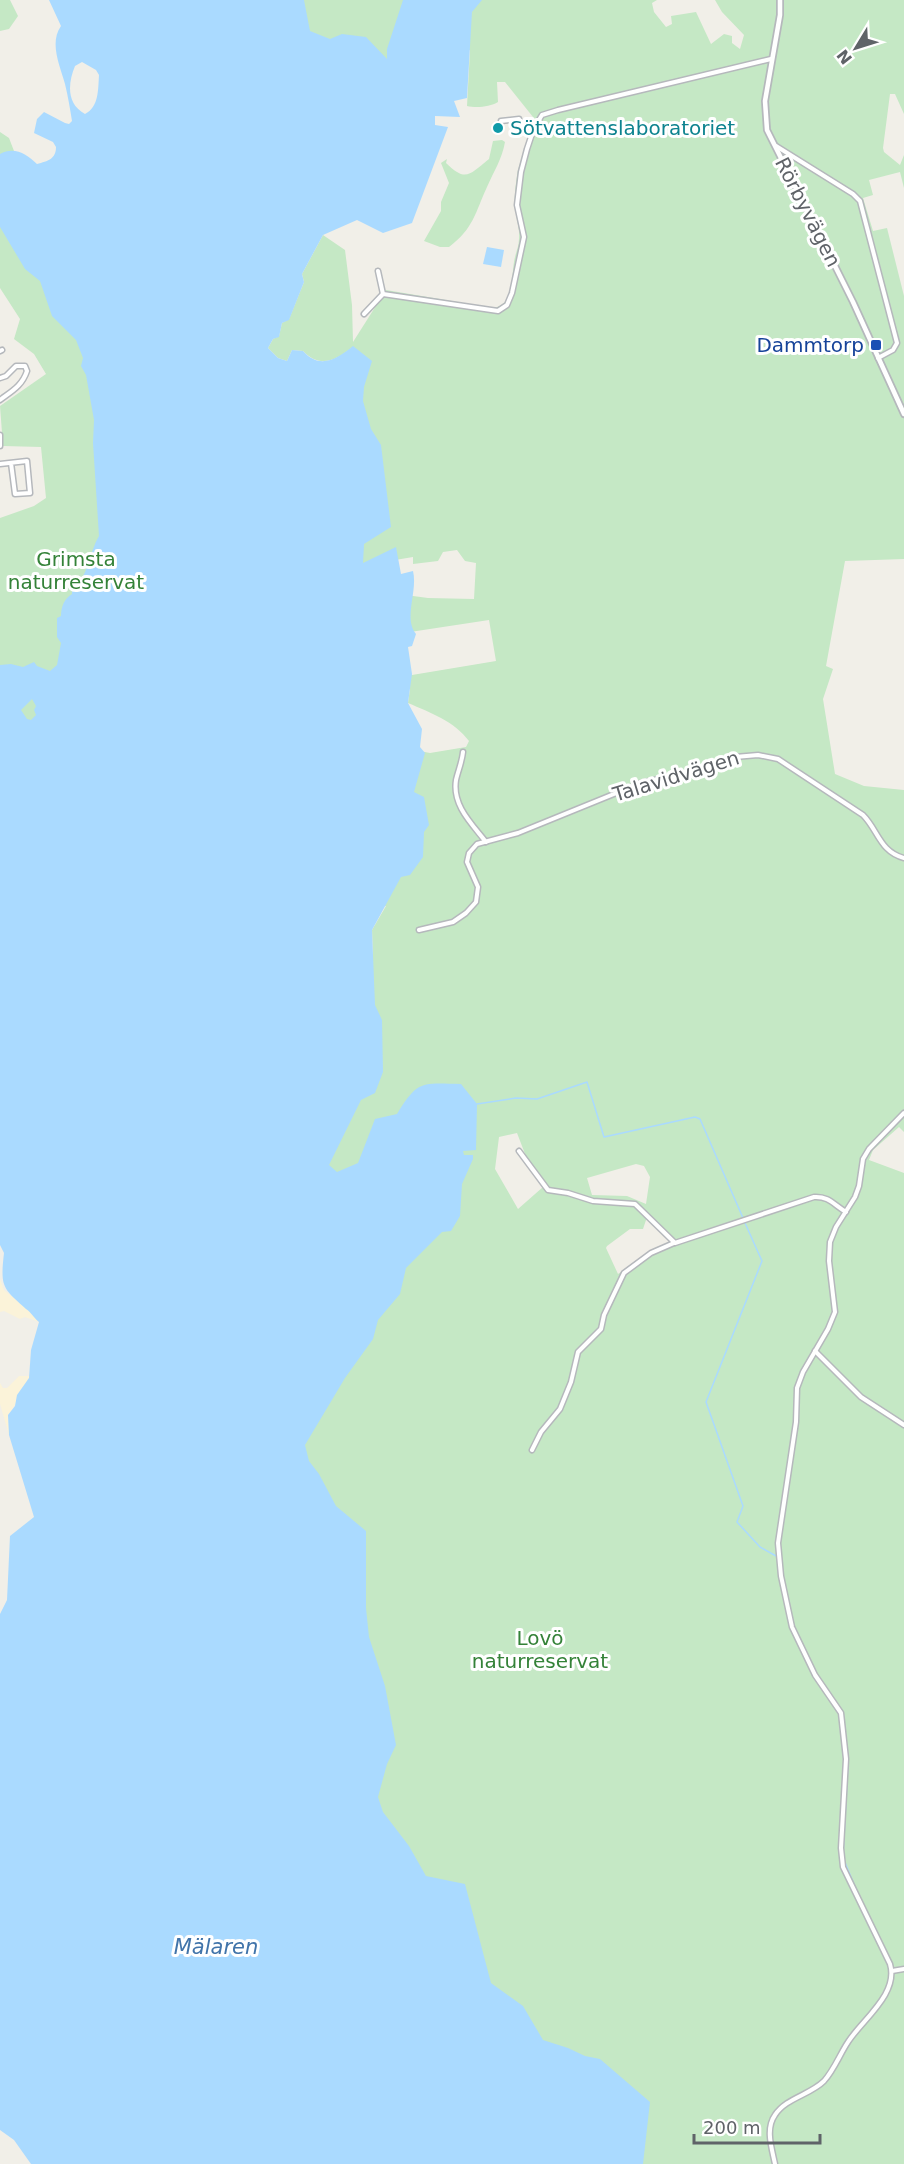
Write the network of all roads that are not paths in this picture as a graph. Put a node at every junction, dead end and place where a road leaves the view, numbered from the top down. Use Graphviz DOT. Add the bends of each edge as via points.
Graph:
graph roads {
  1 [pos="780,0"];
  2 [pos="771,59"];
  3 [pos="501,122"];
  4 [pos="535,126"];
  5 [pos="773,145"];
  6 [pos="378,272"];
  7 [pos="383,294"];
  8 [pos="364,314"];
  9 [pos="878,358"];
  10 [pos="0,378"];
  11 [pos="0,399"];
  12 [pos="904,414"];
  13 [pos="0,435"];
  14 [pos="0,446"];
  15 [pos="11,463"];
  16 [pos="0,464"];
  17 [pos="463,752"];
  18 [pos="486,842"];
  19 [pos="904,858"];
  20 [pos="419,930"];
  21 [pos="904,1113"];
  22 [pos="519,1151"];
  23 [pos="846,1212"];
  24 [pos="675,1243"];
  25 [pos="815,1351"];
  26 [pos="904,1425"];
  27 [pos="532,1450"];
  28 [pos="904,1969"];
  29 [pos="892,1971"];
  30 [pos="775,2164"];
  1 -- 2 [label="street, Rörbyvägen"];
  2 -- 4 [label="street" via="558,110 542,115"];
  2 -- 5 [label="street, Rörbyvägen" via="765,116"];
  3 -- 4 [label="street" via="519,119 520,126"];
  4 -- 7 [label="street" via="521,172 517,205 524,237 507,305 498,311"];
  5 -- 9 [label="street, Rörbyvägen"];
  5 -- 9 [label="street" via="860,201 897,343 893,350"];
  6 -- 7 [label="street"];
  7 -- 8 [label="street"];
  9 -- 12 [label="street, Rörbyvägen"];
  10 -- 11 [label="street" via="16,366 25,366 27,371 23,382"];
  13 -- 14 [label="street"];
  15 -- 15 [label="street" via="15,495 30,493 27,461"];
  15 -- 16 [label="street"];
  17 -- 18 [label="street" via="456,797"];
  18 -- 19 [label="street, Talavidvägen" via="641,783 735,757 758,755 778,759 854,808 872,825 884,847"];
  18 -- 20 [label="street" via="472,848 468,857 479,891 476,902 453,922"];
  21 -- 23 [label="street" via="863,1159 859,1186"];
  22 -- 24 [label="street" via="548,1190 593,1201 635,1204"];
  23 -- 24 [label="street" via="823,1196 814,1197"];
  23 -- 25 [label="street" via="830,1242 835,1312"];
  24 -- 27 [label="street" via="651,1253 624,1273 601,1329 578,1352 563,1402"];
  25 -- 26 [label="street" via="861,1397"];
  25 -- 29 [label="street" via="797,1388 796,1422 778,1543 782,1576 792,1627 815,1675 841,1713 846,1759 843,1867"];
  28 -- 29 [label="street"];
  29 -- 30 [label="street" via="885,1995 848,2041 824,2081 775,2114 770,2129"];
}
